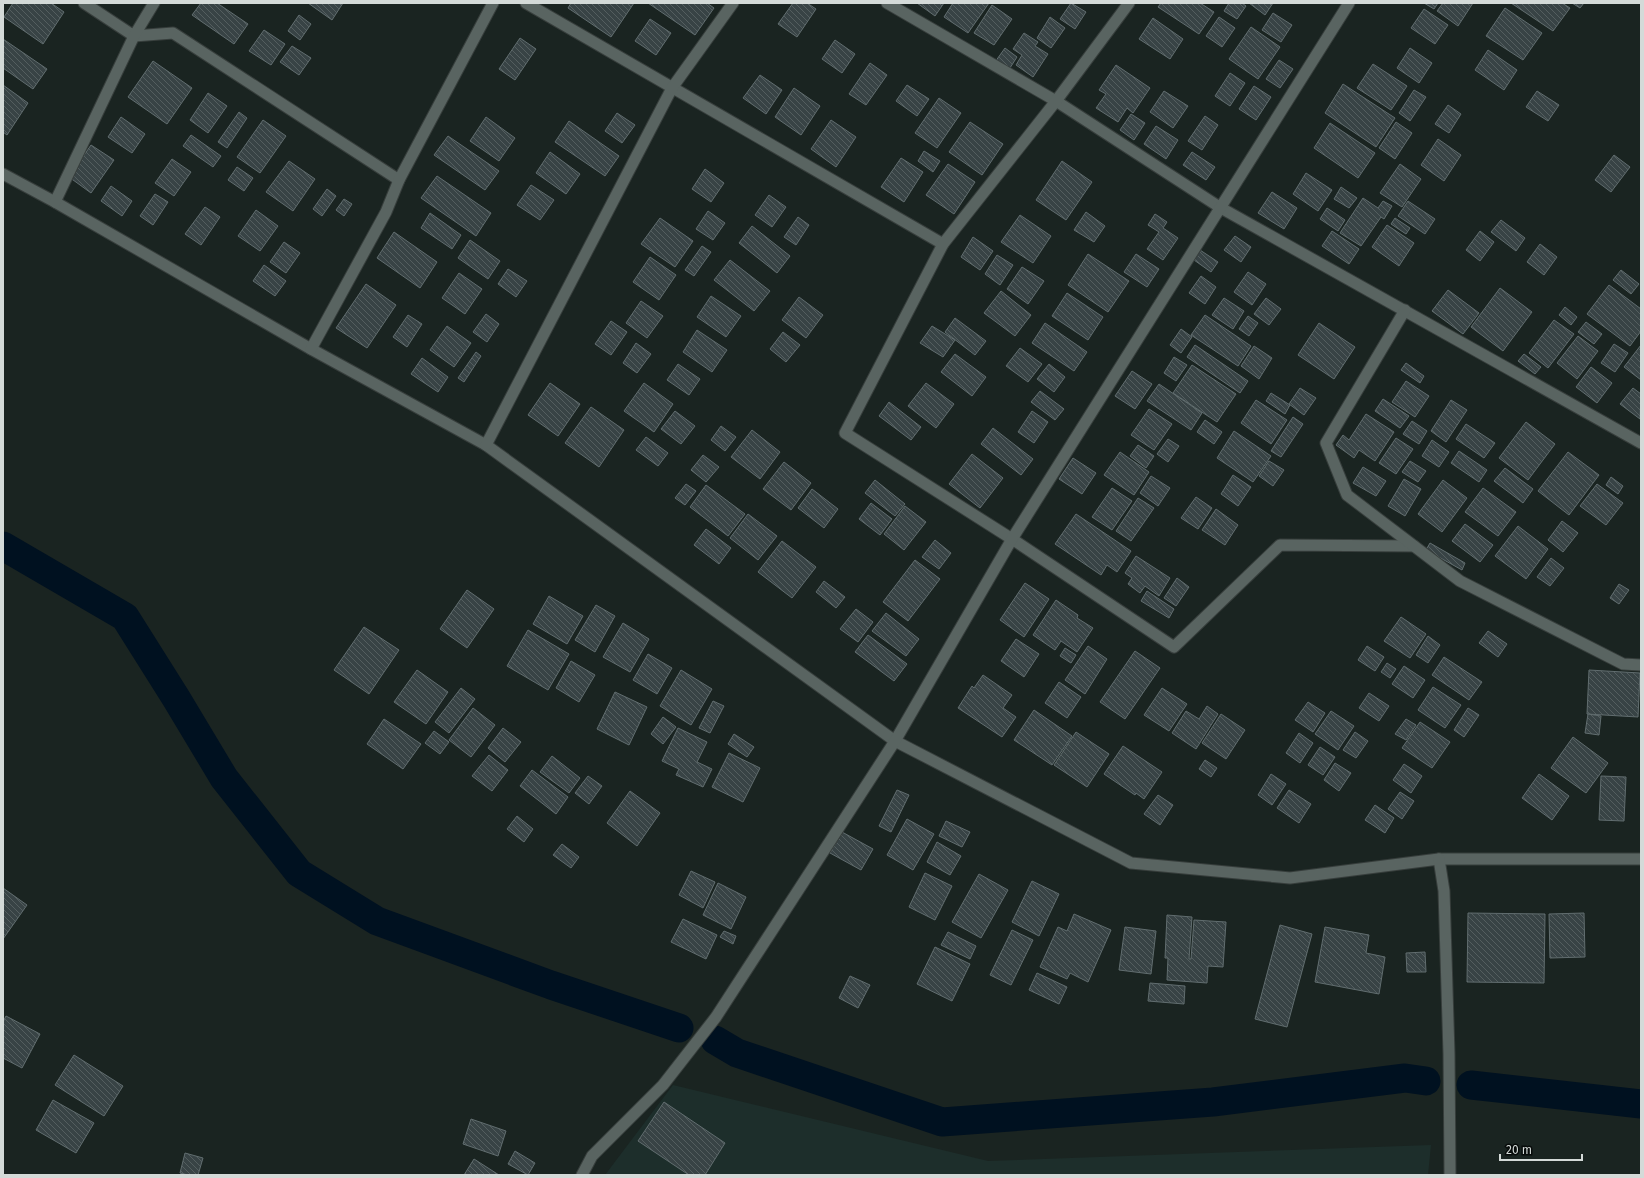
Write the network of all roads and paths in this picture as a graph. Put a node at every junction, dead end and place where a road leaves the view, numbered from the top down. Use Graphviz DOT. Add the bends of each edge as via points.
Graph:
graph roads {
  1 [pos="84,3"];
  2 [pos="154,3"];
  3 [pos="494,3"];
  4 [pos="526,3"];
  5 [pos="733,3"];
  6 [pos="887,3"];
  7 [pos="1129,3"];
  8 [pos="1349,3"];
  9 [pos="134,36"];
  10 [pos="672,88"];
  11 [pos="1056,101"];
  12 [pos="3,174"];
  13 [pos="399,180"];
  14 [pos="55,202"];
  15 [pos="1221,208"];
  16 [pos="943,244"];
  17 [pos="1405,310"];
  18 [pos="311,349"];
  19 [pos="1641,443"];
  20 [pos="486,445"];
  21 [pos="1012,539"];
  22 [pos="1414,546"];
  23 [pos="1641,665"];
  24 [pos="895,741"];
  25 [pos="1641,859"];
  26 [pos="1439,860"];
  27 [pos="582,1175"];
  28 [pos="1450,1175"];
  1 -- 9 [label="street"];
  2 -- 9 [label="street"];
  3 -- 13 [label="street"];
  4 -- 10 [label="street"];
  5 -- 10 [label="street"];
  6 -- 11 [label="street"];
  7 -- 11 [label="street"];
  8 -- 15 [label="street"];
  9 -- 13 [label="street" via="173,33"];
  9 -- 14 [label="street"];
  10 -- 16 [label="street"];
  10 -- 20 [label="street"];
  11 -- 15 [label="street"];
  11 -- 16 [label="street"];
  12 -- 14 [label="street"];
  13 -- 18 [label="street" via="386,212"];
  14 -- 18 [label="street"];
  15 -- 17 [label="street"];
  15 -- 21 [label="street"];
  16 -- 21 [label="street" via="844,433"];
  17 -- 19 [label="street"];
  17 -- 22 [label="street" via="1326,443 1347,495"];
  18 -- 20 [label="street"];
  20 -- 24 [label="street"];
  21 -- 22 [label="street" via="1174,647 1280,545"];
  21 -- 24 [label="street"];
  22 -- 23 [label="street" via="1460,581 1623,664"];
  24 -- 26 [label="street" via="1131,864 1290,878"];
  24 -- 27 [label="street" via="716,1017 663,1085 592,1156"];
  25 -- 26 [label="street"];
  26 -- 28 [label="street" via="1444,891"];
}
